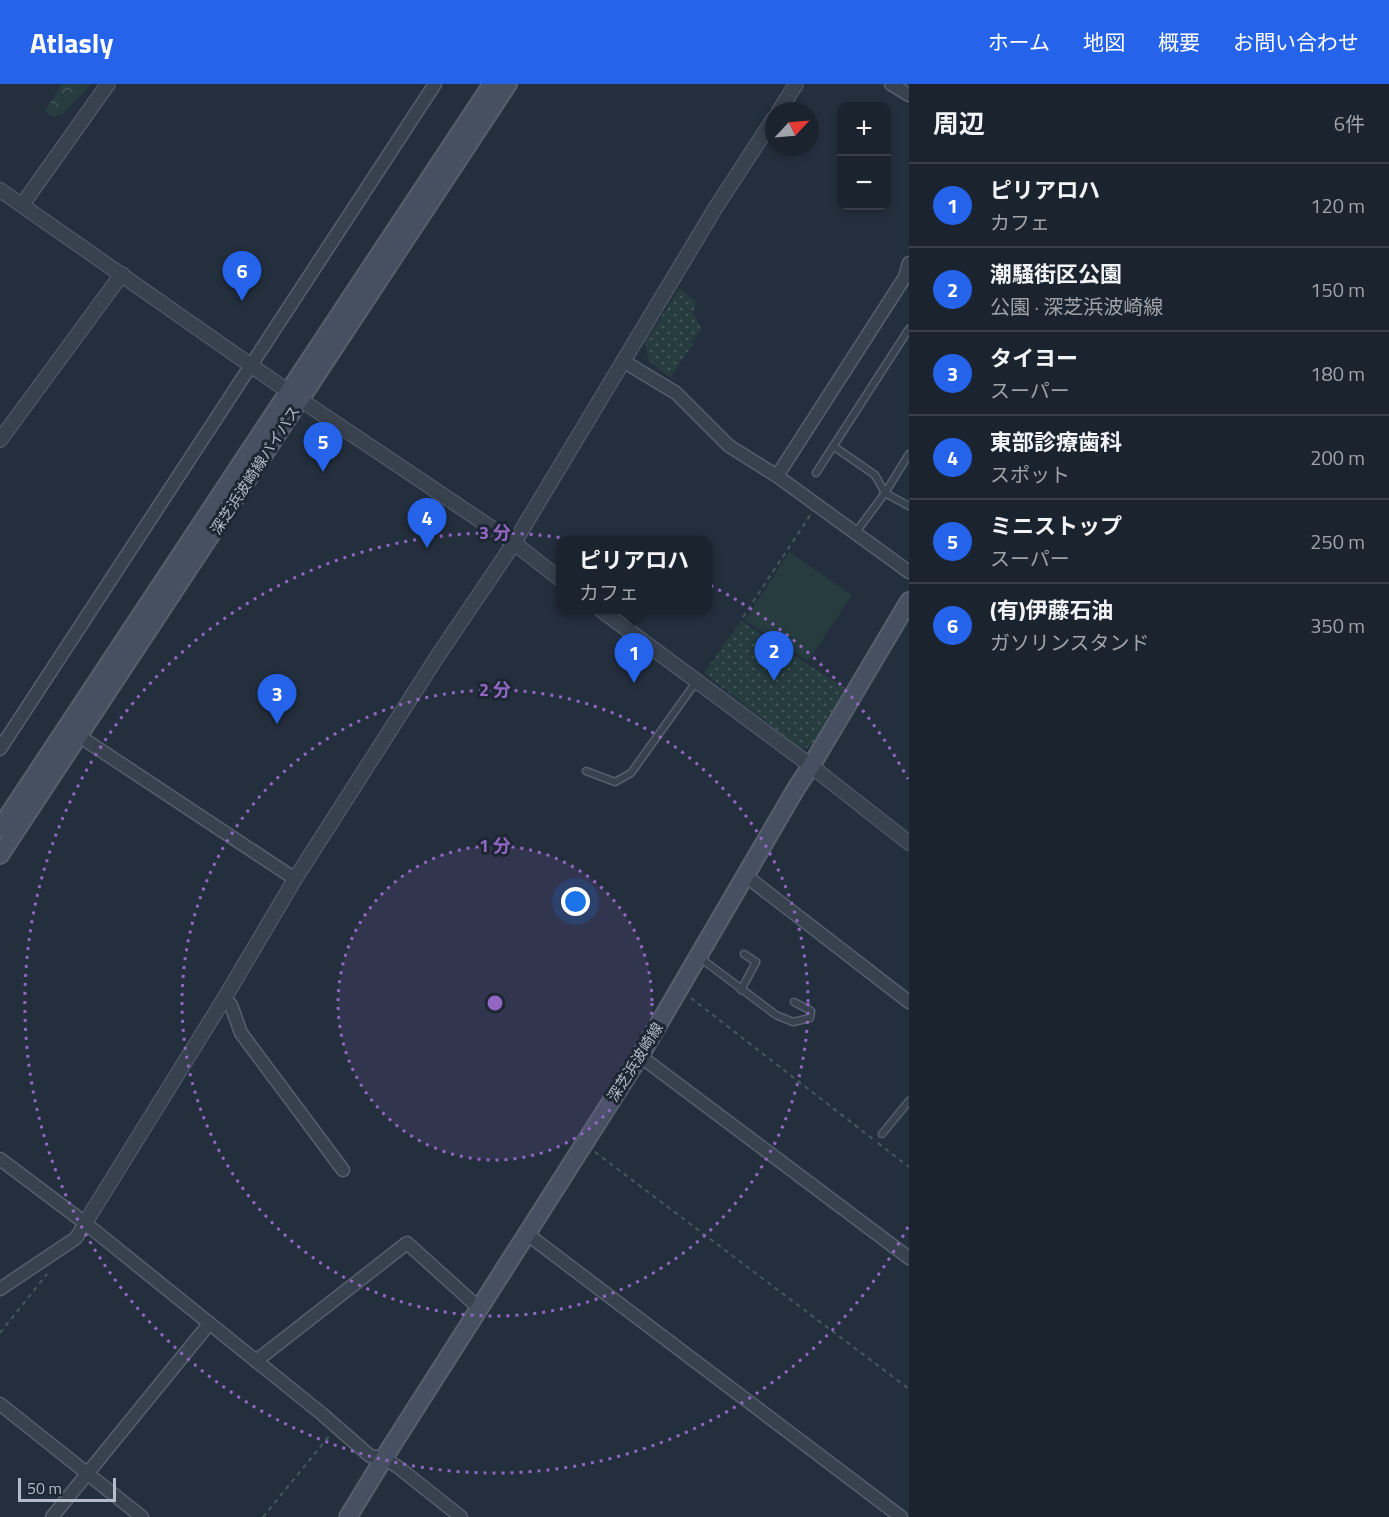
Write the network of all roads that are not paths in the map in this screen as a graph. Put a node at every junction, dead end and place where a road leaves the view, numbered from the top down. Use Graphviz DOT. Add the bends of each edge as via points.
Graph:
graph roads {
  1 [pos="108,84"];
  2 [pos="435,84"];
  3 [pos="492,84"];
  4 [pos="508,84"];
  5 [pos="796,84"];
  6 [pos="891,84"];
  7 [pos="908,93"];
  8 [pos="785,102"];
  9 [pos="765,132"];
  10 [pos="0,190"];
  11 [pos="22,205"];
  12 [pos="909,263"];
  13 [pos="122,274"];
  14 [pos="909,328"];
  15 [pos="623,362"];
  16 [pos="251,364"];
  17 [pos="295,395"];
  18 [pos="0,440"];
  19 [pos="833,446"];
  20 [pos="909,454"];
  21 [pos="816,473"];
  22 [pos="777,476"];
  23 [pos="885,493"];
  24 [pos="909,506"];
  25 [pos="856,532"];
  26 [pos="514,543"];
  27 [pos="909,572"];
  28 [pos="556,575"];
  29 [pos="909,601"];
  30 [pos="608,614"];
  31 [pos="696,682"];
  32 [pos="73,732"];
  33 [pos="0,749"];
  34 [pos="811,766"];
  35 [pos="586,771"];
  36 [pos="0,828"];
  37 [pos="909,843"];
  38 [pos="0,855"];
  39 [pos="746,876"];
  40 [pos="295,879"];
  41 [pos="744,954"];
  42 [pos="698,956"];
  43 [pos="741,990"];
  44 [pos="224,999"];
  45 [pos="794,1002"];
  46 [pos="909,1002"];
  47 [pos="640,1056"];
  48 [pos="909,1101"];
  49 [pos="882,1134"];
  50 [pos="0,1159"];
  51 [pos="343,1170"];
  52 [pos="85,1223"];
  53 [pos="527,1234"];
  54 [pos="909,1258"];
  55 [pos="0,1289"];
  56 [pos="479,1308"];
  57 [pos="209,1324"];
  58 [pos="256,1361"];
  59 [pos="0,1404"];
  60 [pos="384,1458"];
  61 [pos="88,1474"];
  62 [pos="52,1517"];
  63 [pos="142,1517"];
  64 [pos="348,1517"];
  65 [pos="461,1517"];
  66 [pos="901,1517"];
  1 -- 11 [label="street"];
  2 -- 16 [label="street"];
  3 -- 17 [label="main road, 深芝浜波崎線バイパス"];
  4 -- 17 [label="main road, 深芝浜波崎線バイパス"];
  5 -- 8 [label="street"];
  6 -- 7 [label="street"];
  9 -- 15 [label="street"];
  10 -- 11 [label="street"];
  11 -- 13 [label="street"];
  12 -- 22 [label="street" via="905,277"];
  13 -- 16 [label="street"];
  13 -- 18 [label="street"];
  14 -- 19 [label="lane"];
  15 -- 22 [label="street" via="676,393 729,446"];
  15 -- 26 [label="street"];
  16 -- 17 [label="street"];
  16 -- 33 [label="street"];
  17 -- 26 [label="street"];
  17 -- 32 [label="main road, 深芝浜波崎線バイパス"];
  19 -- 21 [label="lane"];
  19 -- 23 [label="lane" via="875,475"];
  20 -- 23 [label="lane"];
  22 -- 25 [label="street"];
  23 -- 24 [label="lane"];
  23 -- 25 [label="lane"];
  25 -- 27 [label="street"];
  26 -- 28 [label="street"];
  26 -- 40 [label="street"];
  29 -- 34 [label="main road, 深芝浜波崎線"];
  30 -- 31 [label="street"];
  31 -- 34 [label="street"];
  31 -- 35 [label="lane" via="631,773 615,782"];
  32 -- 36 [label="main road, 深芝浜波崎線バイパス"];
  32 -- 38 [label="main road, 深芝浜波崎線バイパス"];
  32 -- 40 [label="street"];
  34 -- 37 [label="street"];
  34 -- 39 [label="main road, 深芝浜波崎線"];
  39 -- 42 [label="main road, 深芝浜波崎線"];
  39 -- 46 [label="street"];
  40 -- 44 [label="street"];
  41 -- 43 [label="lane" via="756,962"];
  42 -- 43 [label="lane"];
  42 -- 47 [label="main road, 深芝浜波崎線"];
  43 -- 45 [label="lane" via="793,1022 810,1018 811,1011"];
  44 -- 51 [label="street" via="231,1005 241,1033"];
  44 -- 52 [label="street"];
  47 -- 53 [label="main road, 深芝浜波崎線"];
  47 -- 54 [label="street"];
  48 -- 49 [label="lane"];
  50 -- 52 [label="street"];
  52 -- 55 [label="street" via="76,1238"];
  52 -- 57 [label="street"];
  53 -- 56 [label="main road, 深芝浜波崎線"];
  53 -- 66 [label="street"];
  56 -- 58 [label="street" via="407,1243"];
  56 -- 60 [label="main road, 深芝浜波崎線"];
  57 -- 58 [label="street"];
  57 -- 61 [label="street"];
  58 -- 60 [label="street" via="370,1456"];
  59 -- 61 [label="street"];
  60 -- 64 [label="main road, 深芝浜波崎線"];
  60 -- 65 [label="street"];
  61 -- 62 [label="street"];
  61 -- 63 [label="street"];
}
